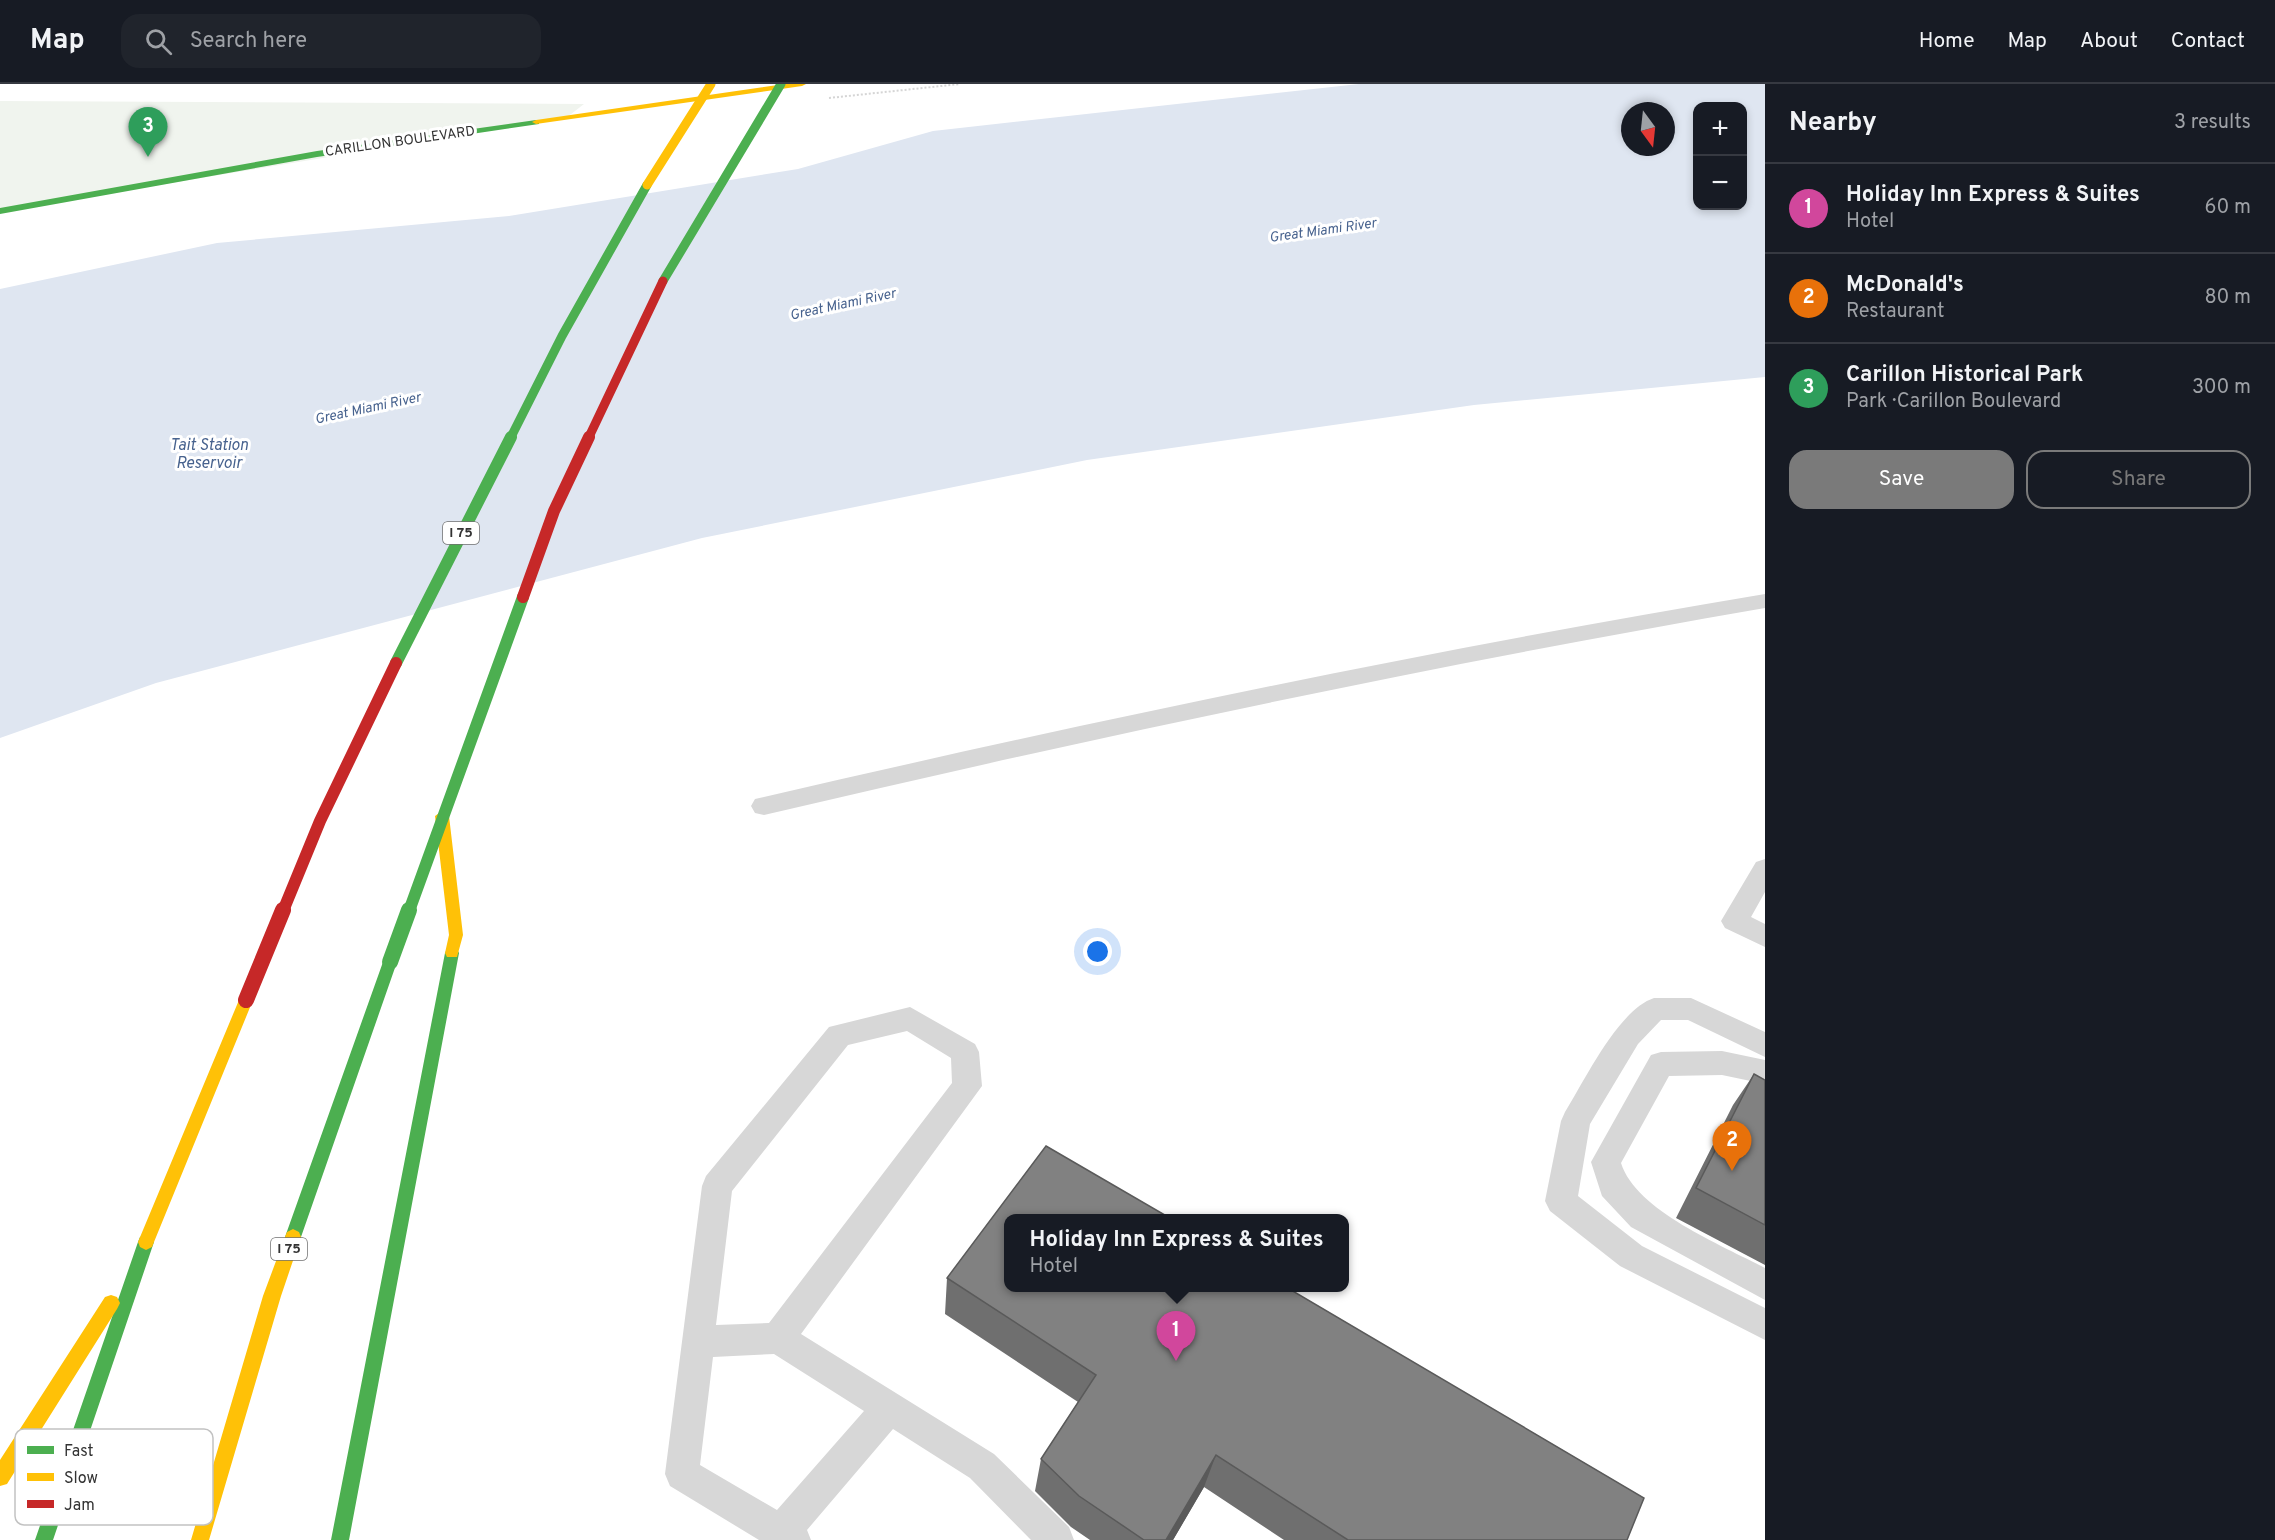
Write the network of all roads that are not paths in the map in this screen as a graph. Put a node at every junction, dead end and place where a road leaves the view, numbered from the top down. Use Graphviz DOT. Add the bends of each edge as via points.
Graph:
graph roads {
  1 [pos="711,84"];
  2 [pos="781,84"];
  3 [pos="802,84"];
  4 [pos="0,211"];
  5 [pos="1765,601"];
  6 [pos="764,806"];
  7 [pos="442,816"];
  8 [pos="1765,869"];
  9 [pos="1765,936"];
  10 [pos="1765,1045"];
  11 [pos="1765,1072"];
  12 [pos="140,1258"];
  13 [pos="1765,1285"];
  14 [pos="1765,1325"];
  15 [pos="778,1338"];
  16 [pos="699,1342"];
  17 [pos="889,1408"];
  18 [pos="31,1429"];
  19 [pos="82,1429"];
  20 [pos="15,1454"];
  21 [pos="0,1477"];
  22 [pos="213,1496"];
  23 [pos="49,1525"];
  24 [pos="204,1525"];
  25 [pos="787,1536"];
  26 [pos="44,1540"];
  27 [pos="200,1540"];
  28 [pos="340,1540"];
  29 [pos="1056,1540"];
  1 -- 12 [label="main road, I 75, bridge" via="647,185 568,326 429,593 321,821"];
  2 -- 7 [label="main road, I 75, bridge" via="667,272 555,511"];
  3 -- 4 [label="main road, CARILLON BOULEVARD" via="317,154"];
  5 -- 6 [label="lane" via="1584,631 1250,696"];
  7 -- 22 [label="main road, I 75, bridge" via="272,1296"];
  7 -- 28 [label="main road" via="456,935"];
  8 -- 9 [label="lane" via="1735,921"];
  10 -- 14 [label="lane" via="1691,1009 1654,1009 1628,1036 1575,1121 1561,1201 1631,1256"];
  11 -- 13 [label="lane" via="1722,1063 1661,1064 1606,1162 1613,1186 1642,1217"];
  12 -- 18 [label="main road"];
  12 -- 19 [label="main road, I 75"];
  15 -- 16 [label="lane"];
  15 -- 16 [label="lane" via="968,1086 965,1052 910,1019 839,1035 717,1186"];
  15 -- 17 [label="lane"];
  16 -- 25 [label="lane" via="682,1474"];
  17 -- 25 [label="lane"];
  17 -- 29 [label="lane" via="982,1467"];
  20 -- 21 [label="main road"];
  23 -- 26 [label="main road, I 75"];
  24 -- 27 [label="main road, I 75, bridge"];
}
